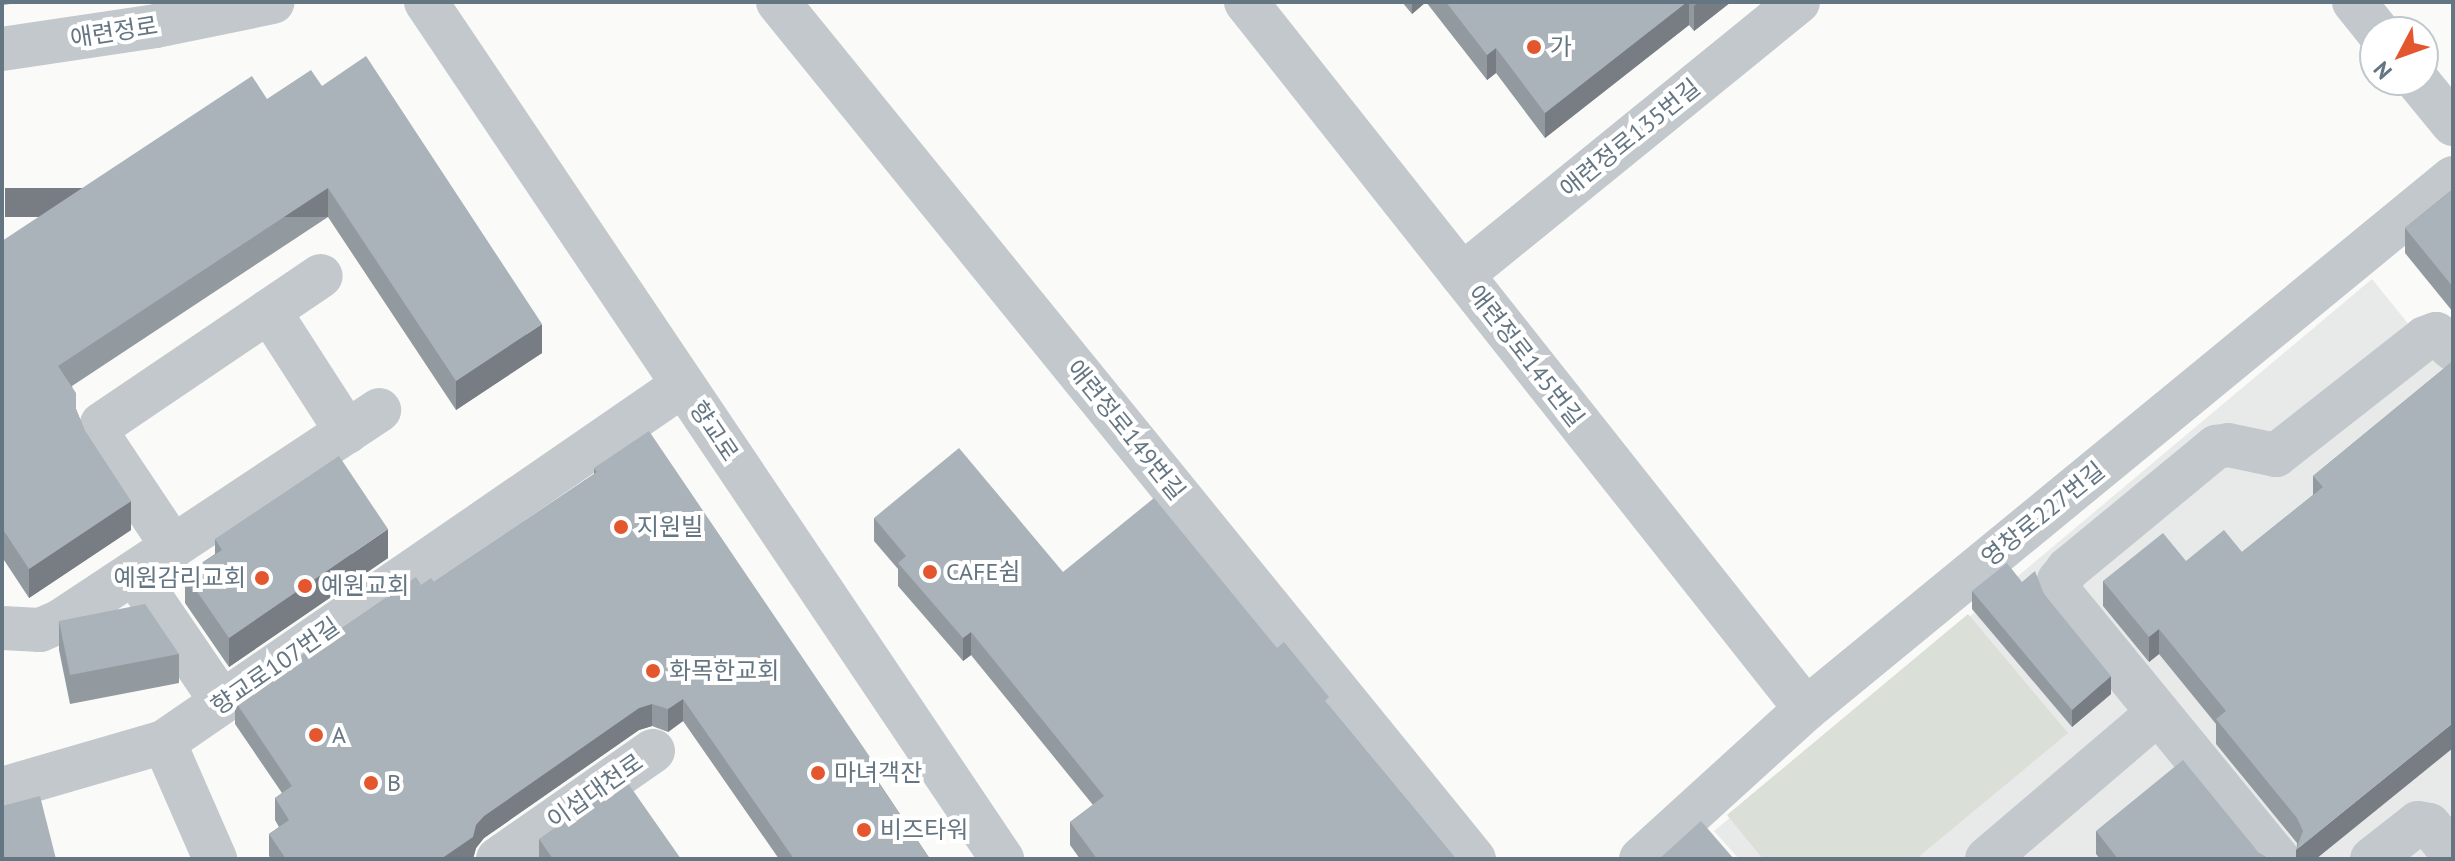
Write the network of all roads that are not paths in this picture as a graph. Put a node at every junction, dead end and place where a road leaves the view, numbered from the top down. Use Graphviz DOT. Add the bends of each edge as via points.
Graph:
graph roads {
  1 [pos="273,2"];
  2 [pos="426,2"];
  3 [pos="778,2"];
  4 [pos="1246,2"];
  5 [pos="1798,2"];
  6 [pos="171,14"];
  7 [pos="2,49"];
  8 [pos="2430,96"];
  9 [pos="2453,124"];
  10 [pos="2453,178"];
  11 [pos="1462,275"];
  12 [pos="321,276"];
  13 [pos="269,311"];
  14 [pos="2453,349"];
  15 [pos="683,385"];
  16 [pos="173,547"];
  17 [pos="134,573"];
  18 [pos="2,628"];
  19 [pos="222,702"];
  20 [pos="1806,709"];
  21 [pos="2158,713"];
  22 [pos="164,742"];
  23 [pos="653,751"];
  24 [pos="2,789"];
  25 [pos="2011,852"];
  26 [pos="2453,854"];
  27 [pos="215,859"];
  28 [pos="498,859"];
  29 [pos="1002,859"];
  30 [pos="1474,859"];
  31 [pos="1641,859"];
  32 [pos="2278,859"];
  33 [pos="2372,859"];
  1 -- 6 [label="street, 애련정로"];
  2 -- 15 [label="street, 향교로"];
  3 -- 30 [label="street, 애련정로149번길"];
  4 -- 11 [label="street, 애련정로145번길"];
  5 -- 11 [label="street, 애련정로135번길"];
  6 -- 7 [label="street, 애련정로"];
  8 -- 9 [label="street"];
  10 -- 20 [label="street, 영창로227번길"];
  11 -- 20 [label="street, 애련정로145번길"];
  12 -- 13 [label="street"];
  13 -- 16 [label="street" via="102,424 105,445"];
  13 -- 16 [label="street" via="363,421"];
  14 -- 21 [label="street" via="2436,334 2425,338 2276,455 2216,447 2062,575 2063,596"];
  15 -- 19 [label="street, 향교로107번길"];
  15 -- 29 [label="street, 향교로"];
  16 -- 17 [label="street"];
  17 -- 18 [label="street" via="40,630"];
  17 -- 19 [label="street"];
  19 -- 22 [label="street, 향교로107번길"];
  20 -- 31 [label="street, 영창로227번길"];
  21 -- 25 [label="street"];
  21 -- 32 [label="street"];
  22 -- 24 [label="street, 향교로107번길"];
  22 -- 27 [label="street"];
  23 -- 28 [label="street, 이섭대천로"];
  26 -- 33 [label="street" via="2429,825 2418,823"];
}
